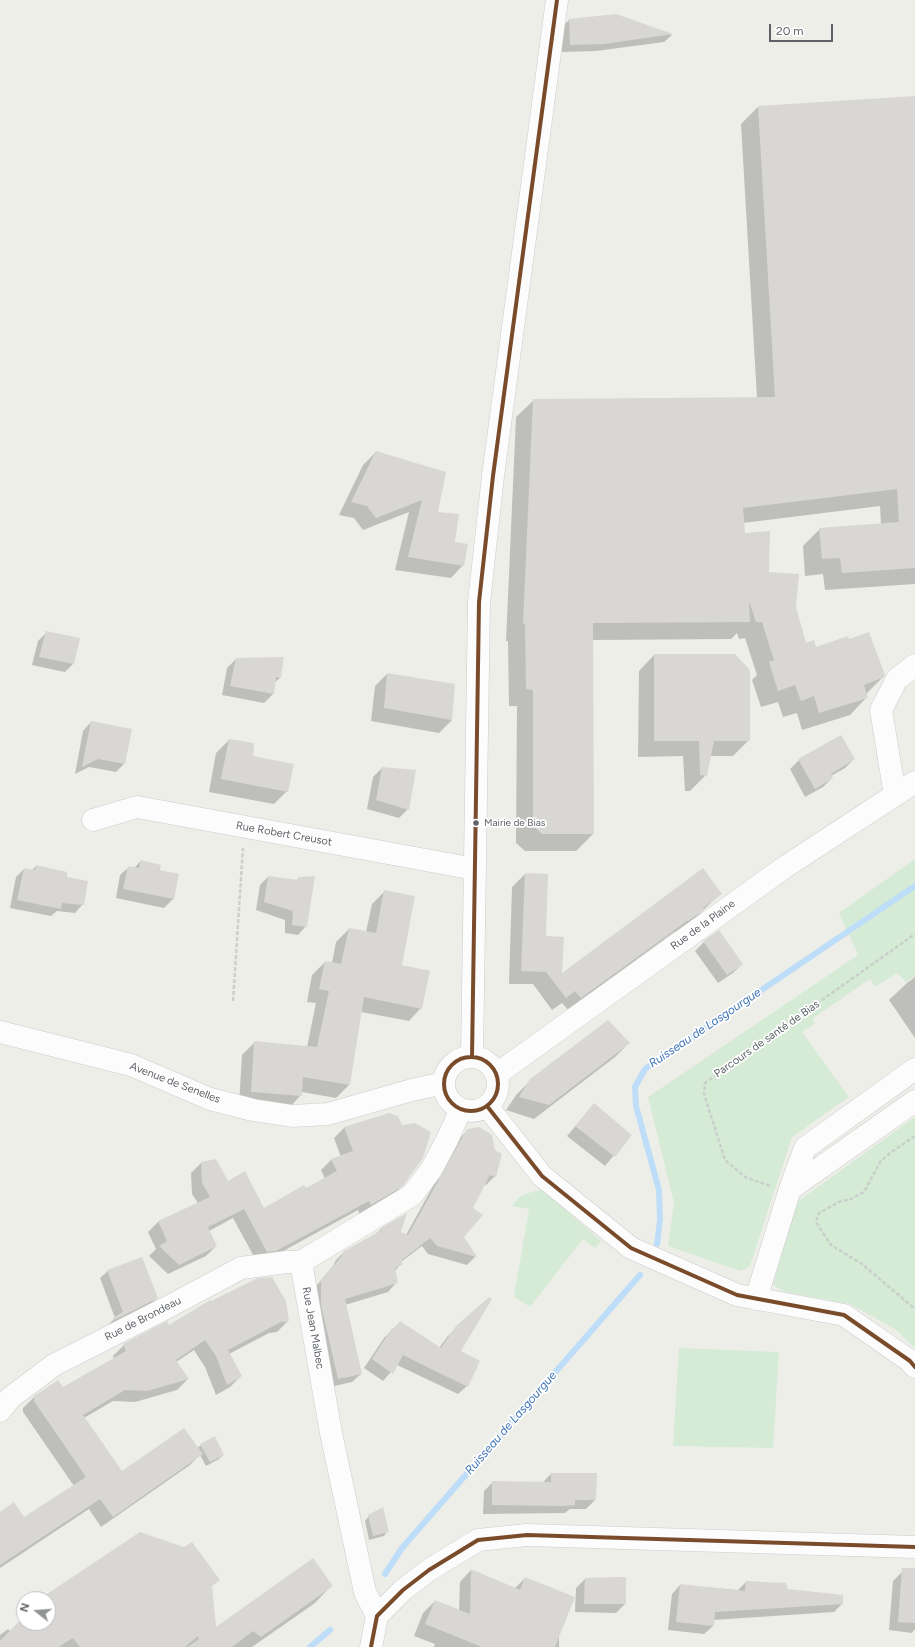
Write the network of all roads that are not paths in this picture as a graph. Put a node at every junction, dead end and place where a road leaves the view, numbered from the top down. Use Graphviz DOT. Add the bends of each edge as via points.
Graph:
graph roads {
  1 [pos="557,0"];
  2 [pos="915,664"];
  3 [pos="915,782"];
  4 [pos="896,795"];
  5 [pos="93,820"];
  6 [pos="475,869"];
  7 [pos="0,1032"];
  8 [pos="472,1057"];
  9 [pos="915,1069"];
  10 [pos="497,1074"];
  11 [pos="444,1083"];
  12 [pos="915,1101"];
  13 [pos="487,1106"];
  14 [pos="461,1109"];
  15 [pos="790,1189"];
  16 [pos="301,1262"];
  17 [pos="756,1299"];
  18 [pos="915,1367"];
  19 [pos="0,1411"];
  20 [pos="915,1547"];
  21 [pos="377,1616"];
  22 [pos="372,1647"];
  1 -- 6 [label="street" via="493,476 479,602"];
  2 -- 4 [label="street" via="897,679 881,710"];
  3 -- 4 [label="street, Rue de la Plaine"];
  4 -- 10 [label="street, Rue de la Plaine" via="785,867"];
  5 -- 6 [label="street, Rue Robert Creusot" via="137,807"];
  6 -- 8 [label="street"];
  7 -- 11 [label="street, Avenue de Senelles" via="131,1065 210,1099 253,1110 292,1116 328,1114"];
  8 -- 10 [label="street" via="487,1062"];
  8 -- 11 [label="street" via="456,1062 446,1075"];
  9 -- 15 [label="street" via="805,1148"];
  10 -- 13 [label="street" via="497,1092"];
  11 -- 14 [label="street" via="449,1099"];
  12 -- 15 [label="street"];
  13 -- 14 [label="street" via="470,1111"];
  13 -- 17 [label="street" via="542,1176 631,1248 737,1295"];
  14 -- 16 [label="street" via="431,1170 412,1195"];
  15 -- 17 [label="street"];
  16 -- 19 [label="street, Rue de Brondeau" via="241,1268 54,1365 10,1398"];
  16 -- 21 [label="street, Rue Jean Malbec" via="331,1433 365,1592"];
  17 -- 18 [label="street" via="844,1315"];
  20 -- 21 [label="street" via="527,1535 478,1540 429,1570 403,1590"];
  21 -- 22 [label="street"];
}
